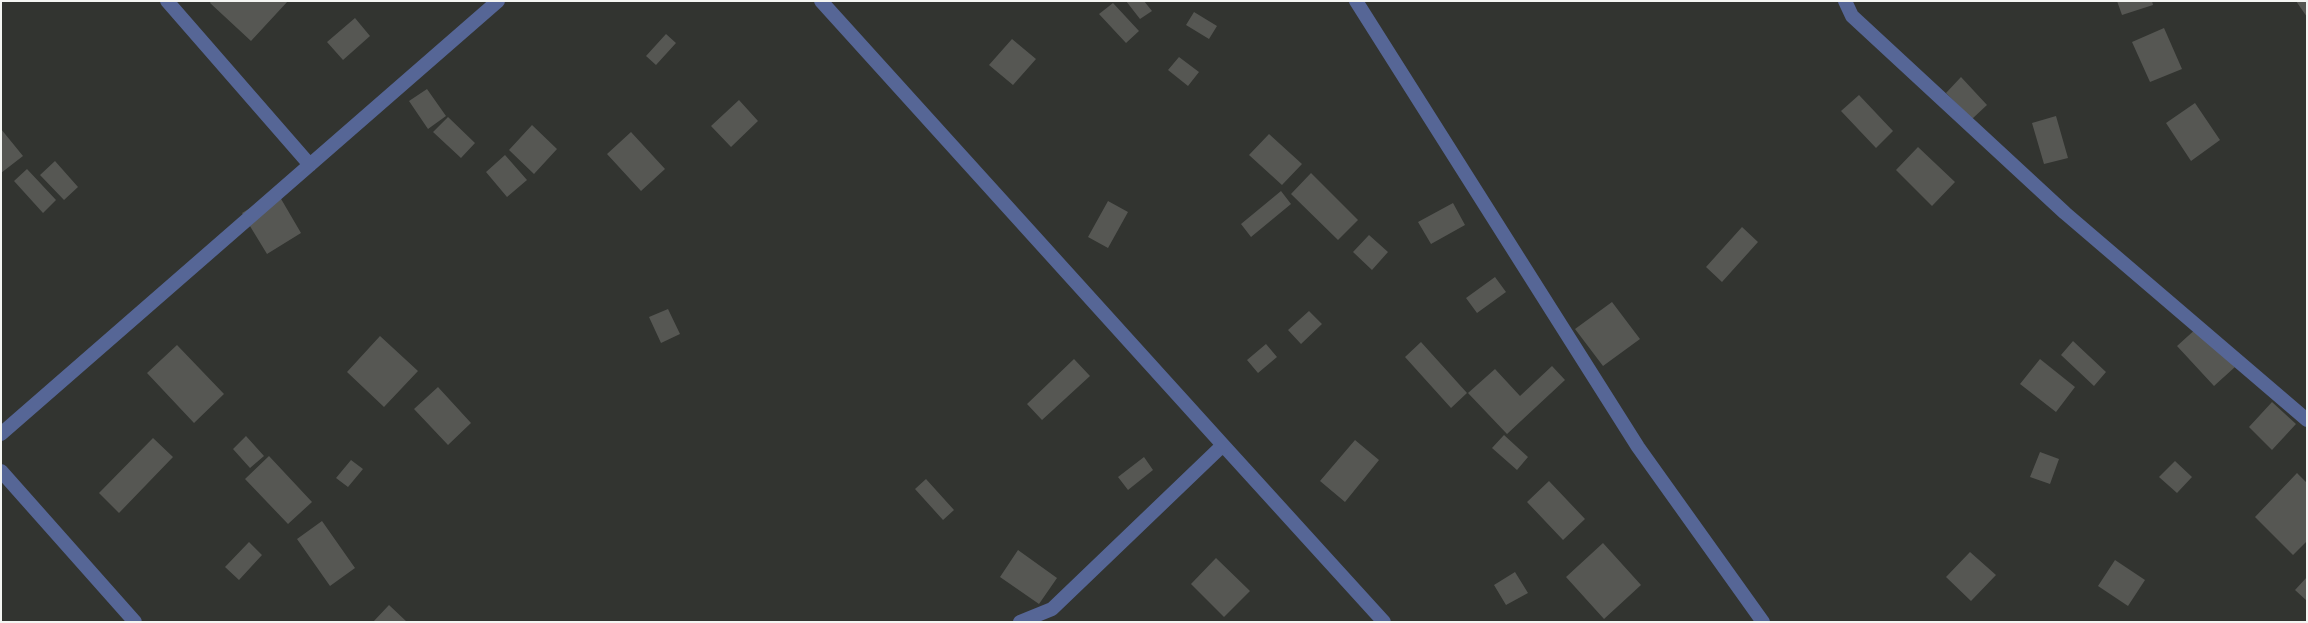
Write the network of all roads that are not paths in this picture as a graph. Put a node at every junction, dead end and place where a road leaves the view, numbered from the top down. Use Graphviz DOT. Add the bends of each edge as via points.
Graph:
graph roads {
  1 [pos="166,1"];
  2 [pos="498,1"];
  3 [pos="821,1"];
  4 [pos="1356,1"];
  5 [pos="1846,1"];
  6 [pos="310,165"];
  7 [pos="2307,420"];
  8 [pos="1,434"];
  9 [pos="1223,445"];
  10 [pos="1,471"];
  11 [pos="135,622"];
  12 [pos="1020,622"];
  13 [pos="1384,622"];
  14 [pos="1763,622"];
  1 -- 6 [label="street"];
  2 -- 6 [label="street"];
  3 -- 9 [label="street"];
  4 -- 14 [label="street" via="1638,447"];
  5 -- 7 [label="street" via="1852,16 2065,213"];
  6 -- 8 [label="street"];
  9 -- 12 [label="street" via="1052,609"];
  9 -- 13 [label="street"];
  10 -- 11 [label="street"];
}
